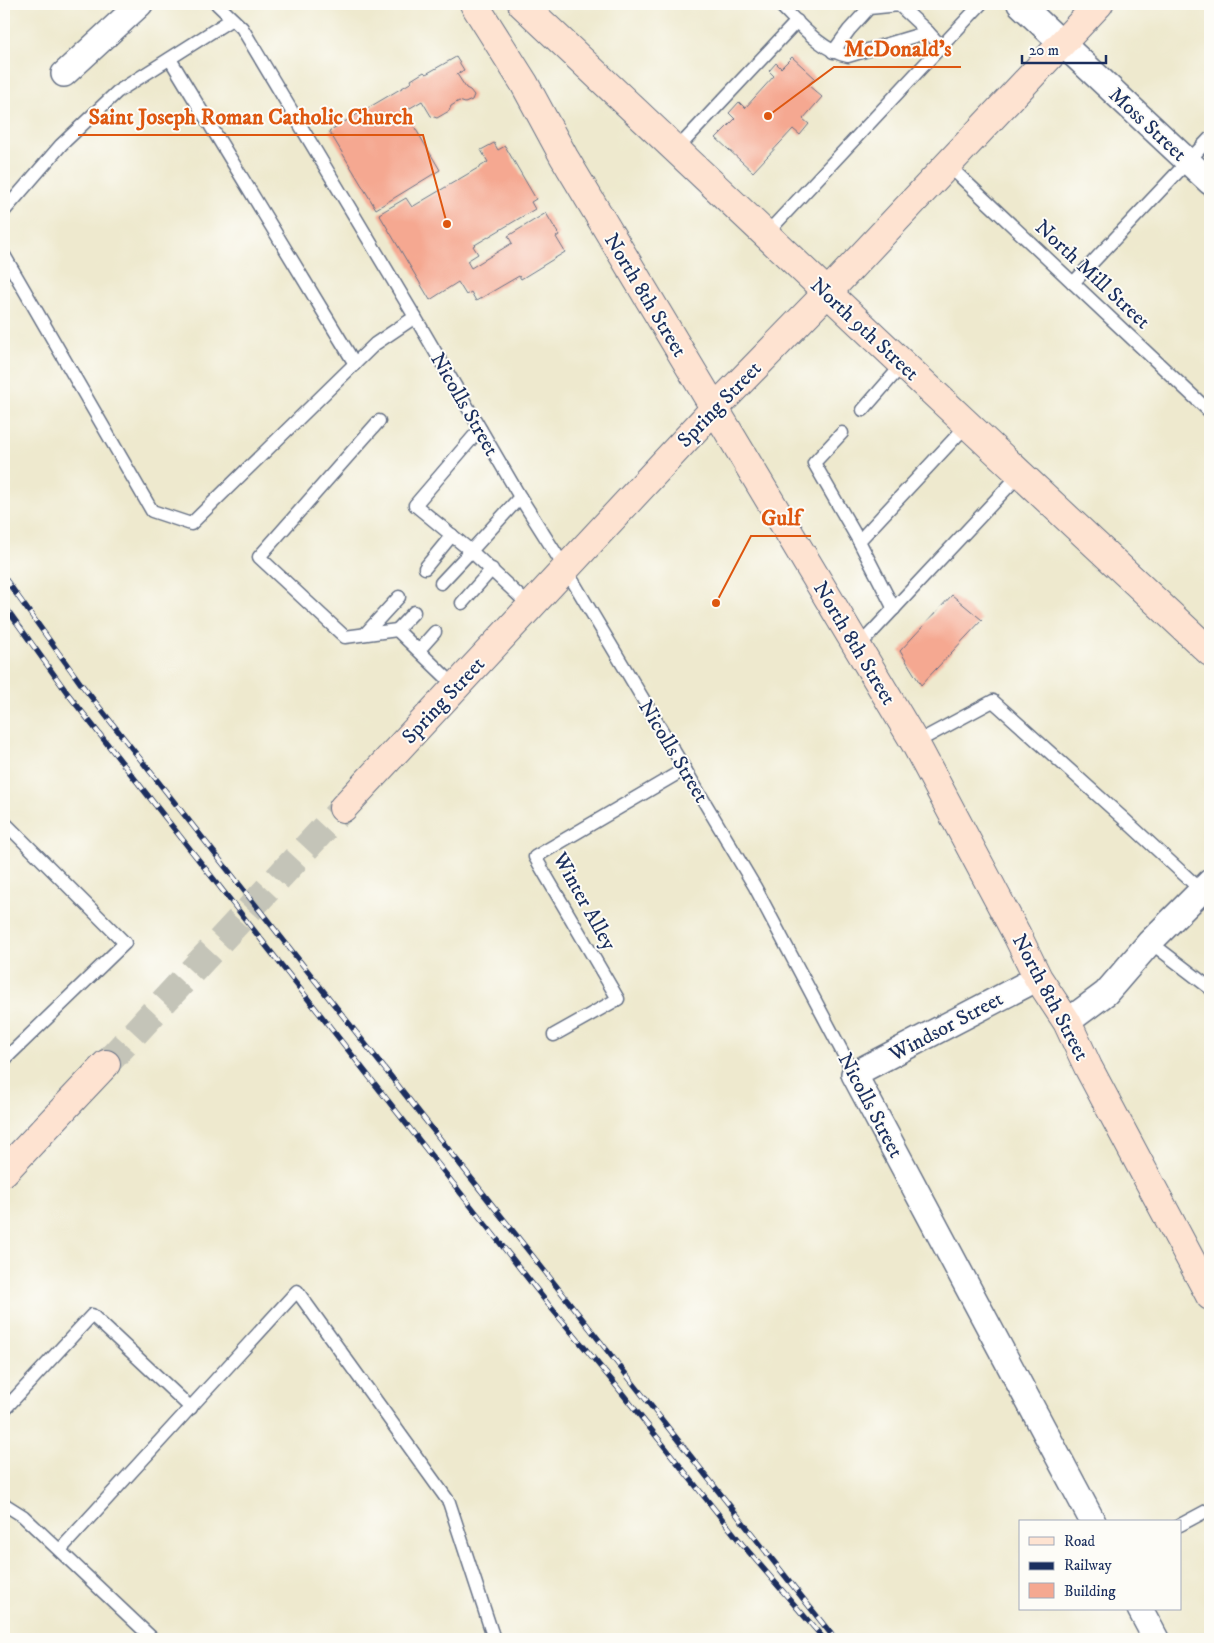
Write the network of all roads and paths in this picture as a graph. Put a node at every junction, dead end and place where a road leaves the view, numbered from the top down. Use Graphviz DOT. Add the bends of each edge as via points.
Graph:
graph roads {
  1 [pos="140,4"];
  2 [pos="217,4"];
  3 [pos="474,4"];
  4 [pos="522,4"];
  5 [pos="779,4"];
  6 [pos="981,4"];
  7 [pos="1020,4"];
  8 [pos="1099,4"];
  9 [pos="232,19"];
  10 [pos="797,21"];
  11 [pos="928,32"];
  12 [pos="1062,43"];
  13 [pos="941,46"];
  14 [pos="833,52"];
  15 [pos="170,59"];
  16 [pos="64,74"];
  17 [pos="1210,138"];
  18 [pos="676,150"];
  19 [pos="1188,161"];
  20 [pos="948,164"];
  21 [pos="1210,182"];
  22 [pos="4,211"];
  23 [pos="766,234"];
  24 [pos="4,255"];
  25 [pos="1073,283"];
  26 [pos="827,293"];
  27 [pos="415,317"];
  28 [pos="355,364"];
  29 [pos="903,364"];
  30 [pos="714,409"];
  31 [pos="863,410"];
  32 [pos="1210,412"];
  33 [pos="379,421"];
  34 [pos="967,425"];
  35 [pos="480,429"];
  36 [pos="842,433"];
  37 [pos="1020,474"];
  38 [pos="520,497"];
  39 [pos="452,535"];
  40 [pos="860,541"];
  41 [pos="471,551"];
  42 [pos="425,568"];
  43 [pos="565,568"];
  44 [pos="492,569"];
  45 [pos="441,583"];
  46 [pos="399,597"];
  47 [pos="462,602"];
  48 [pos="530,606"];
  49 [pos="894,609"];
  50 [pos="414,612"];
  51 [pos="398,630"];
  52 [pos="435,632"];
  53 [pos="365,634"];
  54 [pos="858,647"];
  55 [pos="418,650"];
  56 [pos="1210,652"];
  57 [pos="456,687"];
  58 [pos="915,743"];
  59 [pos="685,768"];
  60 [pos="344,808"];
  61 [pos="4,822"];
  62 [pos="1207,891"];
  63 [pos="1150,942"];
  64 [pos="1038,978"];
  65 [pos="1210,988"];
  66 [pos="1067,1022"];
  67 [pos="554,1035"];
  68 [pos="4,1060"];
  69 [pos="106,1064"];
  70 [pos="854,1074"];
  71 [pos="4,1172"];
  72 [pos="1210,1296"];
  73 [pos="191,1408"];
  74 [pos="4,1410"];
  75 [pos="4,1504"];
  76 [pos="1210,1509"];
  77 [pos="1092,1520"];
  78 [pos="1182,1523"];
  79 [pos="60,1550"];
  80 [pos="1141,1610"];
  81 [pos="153,1639"];
  82 [pos="494,1639"];
  83 [pos="1156,1639"];
  1 -- 16 [label="street"];
  2 -- 9 [label="lane, Nicolls Street"];
  3 -- 30 [label="main road, North 8th Street"];
  4 -- 18 [label="main road, North 9th Street"];
  5 -- 10 [label="lane"];
  6 -- 13 [label="lane"];
  7 -- 12 [label="street, Moss Street"];
  8 -- 12 [label="main road, Spring Street"];
  9 -- 15 [label="lane"];
  9 -- 27 [label="lane, Nicolls Street" via="242,28"];
  10 -- 14 [label="lane"];
  10 -- 18 [label="lane"];
  11 -- 13 [label="lane"];
  11 -- 14 [label="lane" via="848,56"];
  11 -- 14 [label="lane" via="899,5 869,8"];
  12 -- 19 [label="street, Moss Street"];
  12 -- 20 [label="main road, Spring Street"];
  13 -- 23 [label="lane"];
  15 -- 22 [label="lane" via="117,92 61,145"];
  15 -- 28 [label="lane"];
  17 -- 19 [label="lane"];
  18 -- 23 [label="main road, North 9th Street"];
  19 -- 21 [label="street, Moss Street"];
  19 -- 25 [label="lane"];
  20 -- 25 [label="lane, North Mill Street"];
  20 -- 26 [label="main road, Spring Street"];
  23 -- 26 [label="main road, North 9th Street"];
  24 -- 28 [label="lane" via="152,511 191,524"];
  25 -- 32 [label="lane, North Mill Street"];
  26 -- 29 [label="main road, North 9th Street"];
  26 -- 30 [label="main road, Spring Street"];
  27 -- 28 [label="lane" via="375,344"];
  27 -- 35 [label="lane, Nicolls Street"];
  29 -- 31 [label="lane"];
  29 -- 34 [label="main road, North 9th Street"];
  30 -- 43 [label="main road, Spring Street"];
  30 -- 54 [label="main road, North 8th Street"];
  33 -- 53 [label="lane" via="259,557 344,637"];
  34 -- 37 [label="main road, North 9th Street"];
  34 -- 40 [label="lane"];
  35 -- 38 [label="lane, Nicolls Street"];
  35 -- 39 [label="lane" via="415,505"];
  36 -- 40 [label="lane" via="814,463"];
  37 -- 49 [label="lane"];
  37 -- 56 [label="main road, North 9th Street"];
  38 -- 41 [label="lane"];
  38 -- 43 [label="lane, Nicolls Street"];
  39 -- 41 [label="lane"];
  39 -- 42 [label="lane"];
  40 -- 49 [label="lane"];
  41 -- 44 [label="lane"];
  41 -- 45 [label="lane"];
  43 -- 48 [label="main road, Spring Street"];
  43 -- 59 [label="lane, Nicolls Street"];
  44 -- 47 [label="lane"];
  44 -- 48 [label="lane"];
  46 -- 53 [label="lane"];
  48 -- 57 [label="main road, Spring Street"];
  49 -- 54 [label="lane"];
  50 -- 51 [label="lane"];
  51 -- 53 [label="lane"];
  51 -- 55 [label="lane"];
  52 -- 55 [label="lane"];
  54 -- 58 [label="main road, North 8th Street"];
  55 -- 57 [label="lane"];
  57 -- 60 [label="main road, Spring Street"];
  58 -- 62 [label="lane" via="993,701"];
  58 -- 64 [label="main road, North 8th Street"];
  59 -- 67 [label="lane, Winter Alley" via="535,857 618,999"];
  59 -- 70 [label="lane, Nicolls Street" via="755,887"];
  61 -- 68 [label="lane" via="125,943"];
  62 -- 63 [label="street"];
  63 -- 65 [label="lane"];
  63 -- 66 [label="street" via="1106,993"];
  64 -- 66 [label="main road, North 8th Street"];
  64 -- 70 [label="street, Windsor Street"];
  66 -- 72 [label="main road, North 8th Street"];
  69 -- 71 [label="main road"];
  70 -- 77 [label="street, Nicolls Street"];
  73 -- 74 [label="lane" via="92,1315"];
  73 -- 79 [label="lane"];
  73 -- 82 [label="lane" via="297,1292 448,1502"];
  75 -- 79 [label="lane" via="23,1516"];
  76 -- 78 [label="lane"];
  79 -- 81 [label="lane"];
  80 -- 83 [label="street"];
}
